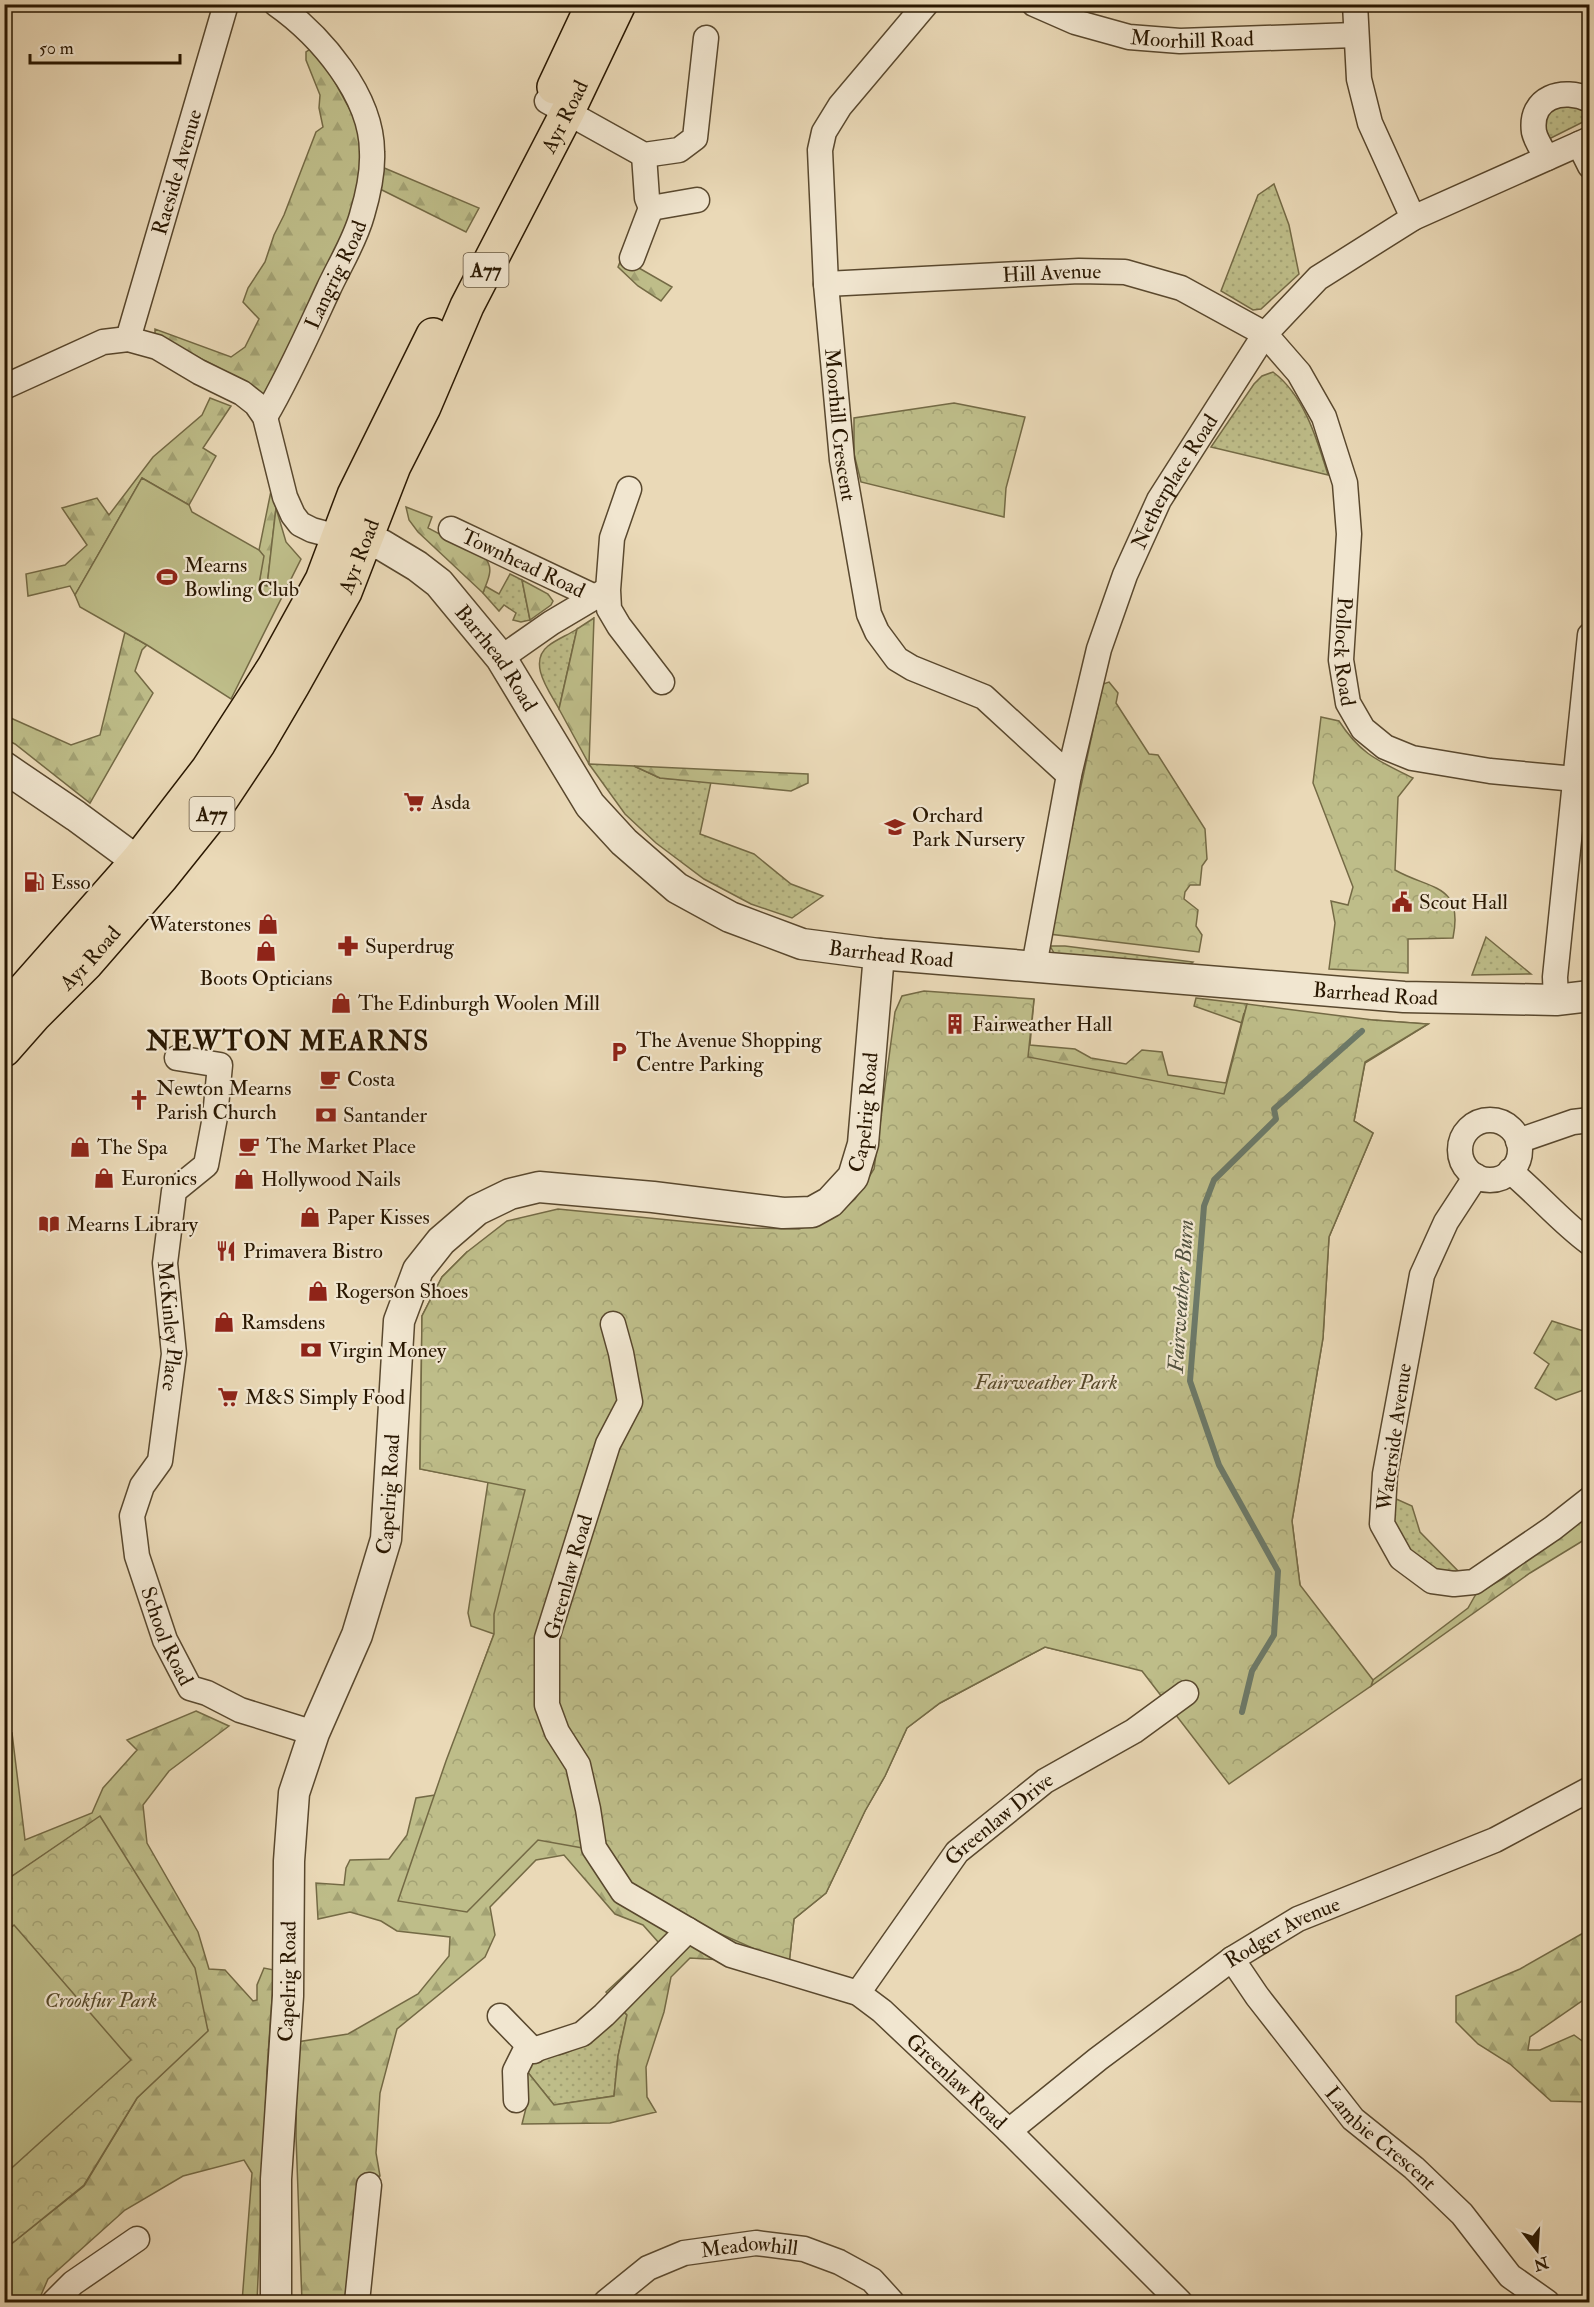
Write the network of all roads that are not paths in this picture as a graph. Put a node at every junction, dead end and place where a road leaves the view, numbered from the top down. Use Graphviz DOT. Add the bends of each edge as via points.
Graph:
graph roads {
  1 [pos="226,4"];
  2 [pos="276,4"];
  3 [pos="593,4"];
  4 [pos="619,4"];
  5 [pos="926,4"];
  6 [pos="1034,4"];
  7 [pos="1355,4"];
  8 [pos="1355,35"];
  9 [pos="706,38"];
  10 [pos="1590,100"];
  11 [pos="558,106"];
  12 [pos="1584,141"];
  13 [pos="644,155"];
  14 [pos="1547,158"];
  15 [pos="1590,166"];
  16 [pos="698,200"];
  17 [pos="651,208"];
  18 [pos="1413,218"];
  19 [pos="632,258"];
  20 [pos="826,284"];
  21 [pos="1265,334"];
  22 [pos="128,339"];
  23 [pos="4,387"];
  24 [pos="266,417"];
  25 [pos="629,489"];
  26 [pos="451,529"];
  27 [pos="352,539"];
  28 [pos="602,593"];
  29 [pos="1590,635"];
  30 [pos="501,658"];
  31 [pos="662,682"];
  32 [pos="4,767"];
  33 [pos="1069,775"];
  34 [pos="1575,779"];
  35 [pos="149,869"];
  36 [pos="879,954"];
  37 [pos="1034,966"];
  38 [pos="1590,996"];
  39 [pos="1556,1000"];
  40 [pos="4,1012"];
  41 [pos="4,1050"];
  42 [pos="177,1058"];
  43 [pos="1590,1120"];
  44 [pos="1518,1141"];
  45 [pos="1510,1171"];
  46 [pos="1476,1176"];
  47 [pos="1590,1243"];
  48 [pos="613,1324"];
  49 [pos="160,1461"];
  50 [pos="1590,1499"];
  51 [pos="1186,1693"];
  52 [pos="314,1733"];
  53 [pos="1590,1789"];
  54 [pos="688,1930"];
  55 [pos="1232,1959"];
  56 [pos="858,1993"];
  57 [pos="500,2016"];
  58 [pos="534,2050"];
  59 [pos="516,2100"];
  60 [pos="1009,2131"];
  61 [pos="369,2185"];
  62 [pos="137,2239"];
  63 [pos="54,2302"];
  64 [pos="276,2302"];
  65 [pos="357,2302"];
  66 [pos="606,2302"];
  67 [pos="892,2302"];
  68 [pos="1180,2302"];
  69 [pos="1547,2302"];
  1 -- 22 [label="street, Raeside Avenue"];
  2 -- 24 [label="street, Langrig Road" via="337,61 362,102 373,151 362,218"];
  3 -- 11 [label="main road, Ayr Road / A77"];
  4 -- 11 [label="main road, Ayr Road / A77"];
  5 -- 20 [label="street, Moorhill Crescent" via="840,106 824,132 820,150"];
  6 -- 8 [label="street, Moorhill Road" via="1075,22 1128,37 1180,41"];
  7 -- 8 [label="street"];
  8 -- 18 [label="street" via="1359,79 1370,123"];
  9 -- 13 [label="street" via="695,138 679,150"];
  10 -- 14 [label="street" via="1560,94 1546,100 1536,113 1534,133"];
  11 -- 13 [label="street"];
  11 -- 27 [label="main road, Ayr Road / A77" via="354,495"];
  12 -- 14 [label="street, Netherplace Road"];
  12 -- 15 [label="street"];
  13 -- 17 [label="street"];
  14 -- 18 [label="street, Netherplace Road"];
  16 -- 17 [label="street"];
  17 -- 19 [label="street"];
  18 -- 21 [label="street, Netherplace Road" via="1318,278"];
  20 -- 21 [label="street, Hill Avenue" via="1125,272 1181,288"];
  20 -- 33 [label="street, Moorhill Crescent" via="842,460 869,614 877,632 897,659 984,697"];
  21 -- 33 [label="street, Netherplace Road" via="1159,500 1125,575 1099,649"];
  21 -- 34 [label="street, Pollock Road" via="1299,373 1324,417 1345,483 1349,534 1341,660 1348,703 1363,729 1385,747 1412,758"];
  22 -- 23 [label="street" via="103,342"];
  22 -- 24 [label="street" via="157,347 242,393"];
  24 -- 27 [label="street" via="293,515 312,530"];
  25 -- 28 [label="street, Townhead Road" via="612,538"];
  26 -- 28 [label="street, Townhead Road"];
  27 -- 30 [label="street, Barrhead Road" via="382,545 439,583"];
  27 -- 35 [label="main road, Ayr Road / A77" via="322,580 274,667"];
  28 -- 30 [label="street, Townhead Road"];
  28 -- 31 [label="street, Townhead Road" via="619,626"];
  29 -- 34 [label="street"];
  30 -- 36 [label="street, Barrhead Road" via="590,805 624,842 677,888 730,917 802,944"];
  32 -- 35 [label="street"];
  33 -- 37 [label="street, Netherplace Road"];
  34 -- 39 [label="street"];
  35 -- 40 [label="main road, Ayr Road / A77"];
  35 -- 41 [label="main road, Ayr Road / A77" via="87,963"];
  36 -- 37 [label="street, Barrhead Road"];
  36 -- 52 [label="street, Capelrig Road" via="863,1144 852,1177 830,1202 812,1212 783,1213 540,1187 510,1194 477,1210 441,1241 418,1270 399,1321 386,1539 357,1635"];
  37 -- 39 [label="street, Barrhead Road" via="1404,998"];
  38 -- 39 [label="street, Barrhead Road"];
  42 -- 49 [label="street, McKinley Place" via="220,1065 206,1165 174,1191 165,1263 174,1354"];
  43 -- 44 [label="street"];
  44 -- 45 [label="street" via="1518,1159"];
  44 -- 46 [label="street" via="1507,1125 1498,1121 1478,1122 1470,1127 1460,1153 1463,1163"];
  45 -- 46 [label="street" via="1501,1178"];
  45 -- 47 [label="street"];
  46 -- 50 [label="street, Waterside Avenue" via="1446,1222 1422,1275 1385,1474 1382,1524 1401,1558 1432,1581 1474,1582"];
  48 -- 54 [label="street, Greenlaw Road" via="630,1402 591,1493 586,1520 547,1638 547,1705 557,1732 578,1765 594,1848 623,1892"];
  49 -- 52 [label="street, School Road" via="142,1486 132,1516 137,1556 165,1640 190,1688 240,1710"];
  51 -- 56 [label="street, Greenlaw Drive" via="1134,1731 1046,1781 957,1852"];
  52 -- 64 [label="street, Capelrig Road" via="294,1793 291,1832 288,1996 276,2179"];
  53 -- 55 [label="street, Rodger Avenue" via="1495,1840 1298,1919"];
  54 -- 56 [label="street, Greenlaw Road" via="731,1955"];
  54 -- 58 [label="street" via="582,2034"];
  55 -- 60 [label="street, Rodger Avenue"];
  55 -- 69 [label="street, Lambie Crescent" via="1353,2119 1414,2168 1462,2214 1510,2276"];
  56 -- 60 [label="street, Greenlaw Road"];
  57 -- 58 [label="street"];
  58 -- 59 [label="street" via="524,2053 515,2072"];
  60 -- 68 [label="street, Greenlaw Road"];
  61 -- 65 [label="street"];
  62 -- 63 [label="street" via="73,2283"];
  66 -- 67 [label="street, Meadowhill" via="648,2268 684,2253 756,2243 804,2249 839,2262 872,2280"];
}
